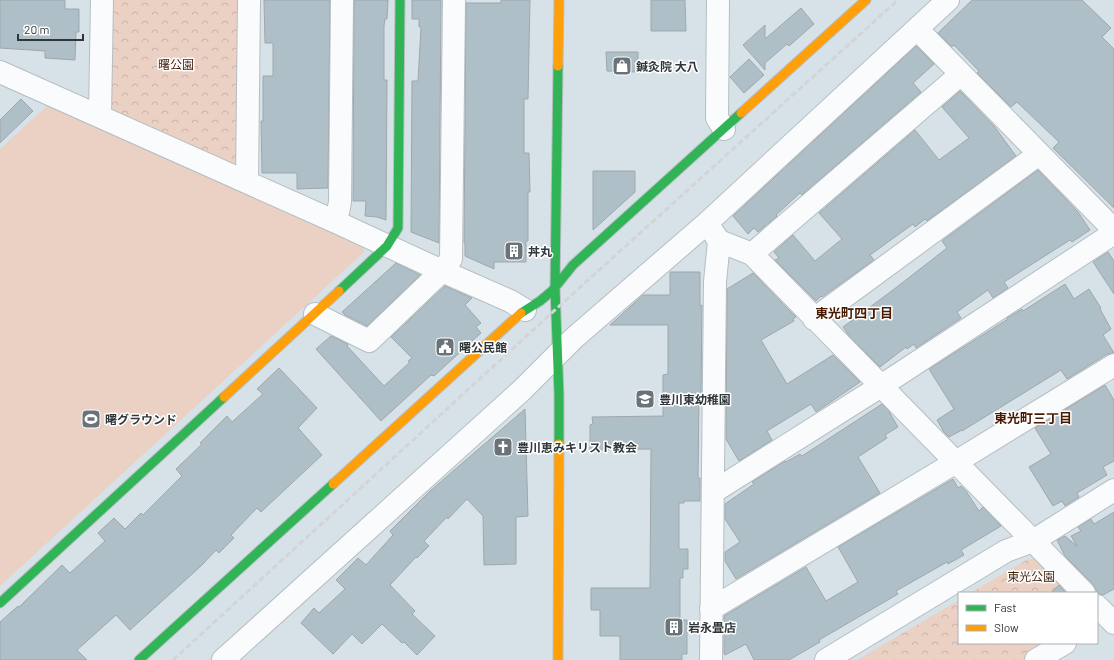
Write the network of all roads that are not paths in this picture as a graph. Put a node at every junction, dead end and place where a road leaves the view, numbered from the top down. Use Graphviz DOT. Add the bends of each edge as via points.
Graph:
graph roads {
  1 [pos="102,0"];
  2 [pos="249,0"];
  3 [pos="342,0"];
  4 [pos="400,0"];
  5 [pos="454,0"];
  6 [pos="559,0"];
  7 [pos="718,0"];
  8 [pos="866,0"];
  9 [pos="948,0"];
  10 [pos="917,29"];
  11 [pos="0,73"];
  12 [pos="960,74"];
  13 [pos="100,116"];
  14 [pos="724,129"];
  15 [pos="1039,154"];
  16 [pos="247,182"];
  17 [pos="336,222"];
  18 [pos="707,222"];
  19 [pos="1114,230"];
  20 [pos="1114,234"];
  21 [pos="719,241"];
  22 [pos="387,246"];
  23 [pos="752,254"];
  24 [pos="442,271"];
  25 [pos="555,288"];
  26 [pos="525,310"];
  27 [pos="315,314"];
  28 [pos="814,319"];
  29 [pos="559,353"];
  30 [pos="1114,365"];
  31 [pos="881,386"];
  32 [pos="956,462"];
  33 [pos="1114,490"];
  34 [pos="713,492"];
  35 [pos="1032,541"];
  36 [pos="1083,592"];
  37 [pos="0,603"];
  38 [pos="711,609"];
  39 [pos="1063,644"];
  40 [pos="139,660"];
  41 [pos="223,660"];
  42 [pos="558,660"];
  43 [pos="711,660"];
  44 [pos="826,660"];
  45 [pos="1036,660"];
  1 -- 13 [label="street"];
  2 -- 16 [label="street"];
  3 -- 17 [label="street" via="340,202"];
  4 -- 22 [label="street" via="398,228"];
  5 -- 24 [label="street" via="451,259"];
  6 -- 25 [label="street"];
  7 -- 14 [label="street" via="717,118"];
  8 -- 14 [label="street"];
  9 -- 10 [label="street"];
  10 -- 12 [label="street"];
  10 -- 18 [label="street"];
  11 -- 13 [label="street"];
  12 -- 15 [label="street"];
  12 -- 23 [label="street"];
  13 -- 16 [label="street"];
  14 -- 25 [label="street" via="573,265"];
  15 -- 19 [label="street"];
  15 -- 28 [label="street"];
  16 -- 17 [label="street"];
  17 -- 22 [label="street"];
  18 -- 21 [label="street"];
  18 -- 29 [label="street"];
  20 -- 31 [label="street"];
  21 -- 23 [label="street"];
  21 -- 34 [label="street" via="715,282"];
  22 -- 24 [label="street"];
  22 -- 27 [label="street"];
  23 -- 28 [label="street"];
  24 -- 26 [label="street"];
  24 -- 27 [label="street" via="369,341"];
  25 -- 26 [label="street" via="538,303"];
  25 -- 29 [label="street"];
  26 -- 40 [label="street"];
  27 -- 37 [label="street"];
  28 -- 31 [label="street"];
  29 -- 41 [label="street" via="516,395"];
  29 -- 42 [label="street"];
  30 -- 32 [label="street"];
  31 -- 32 [label="street"];
  31 -- 34 [label="street"];
  32 -- 35 [label="street"];
  32 -- 38 [label="street"];
  33 -- 35 [label="street"];
  34 -- 38 [label="street"];
  35 -- 36 [label="street"];
  35 -- 44 [label="street" via="1006,552"];
  38 -- 43 [label="street"];
  39 -- 45 [label="street"];
}
